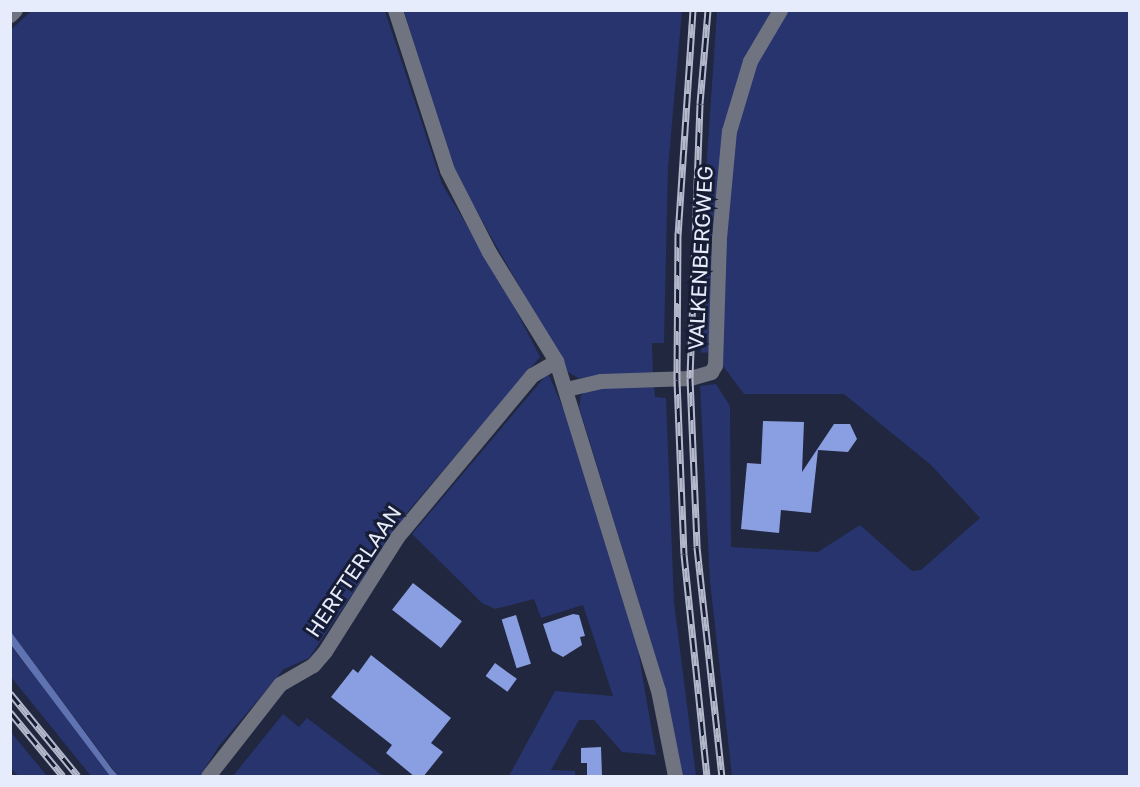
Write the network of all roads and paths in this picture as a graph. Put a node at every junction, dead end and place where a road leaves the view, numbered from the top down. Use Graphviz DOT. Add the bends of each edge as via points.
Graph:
graph roads {
  1 [pos="15,10"];
  2 [pos="395,10"];
  3 [pos="780,10"];
  4 [pos="10,15"];
  5 [pos="556,361"];
  6 [pos="566,389"];
  7 [pos="208,777"];
  8 [pos="675,777"];
  1 -- 4 [label="street"];
  2 -- 5 [label="street" via="447,170 489,252"];
  3 -- 6 [label="street, VALKENBERGWEG" via="750,61 729,131 719,238 715,365 711,372 690,378 601,381"];
  5 -- 6 [label="street"];
  5 -- 7 [label="street, HERFTERLAAN" via="532,375 397,537 325,651 313,665 280,684"];
  6 -- 8 [label="street" via="658,690"];
}
